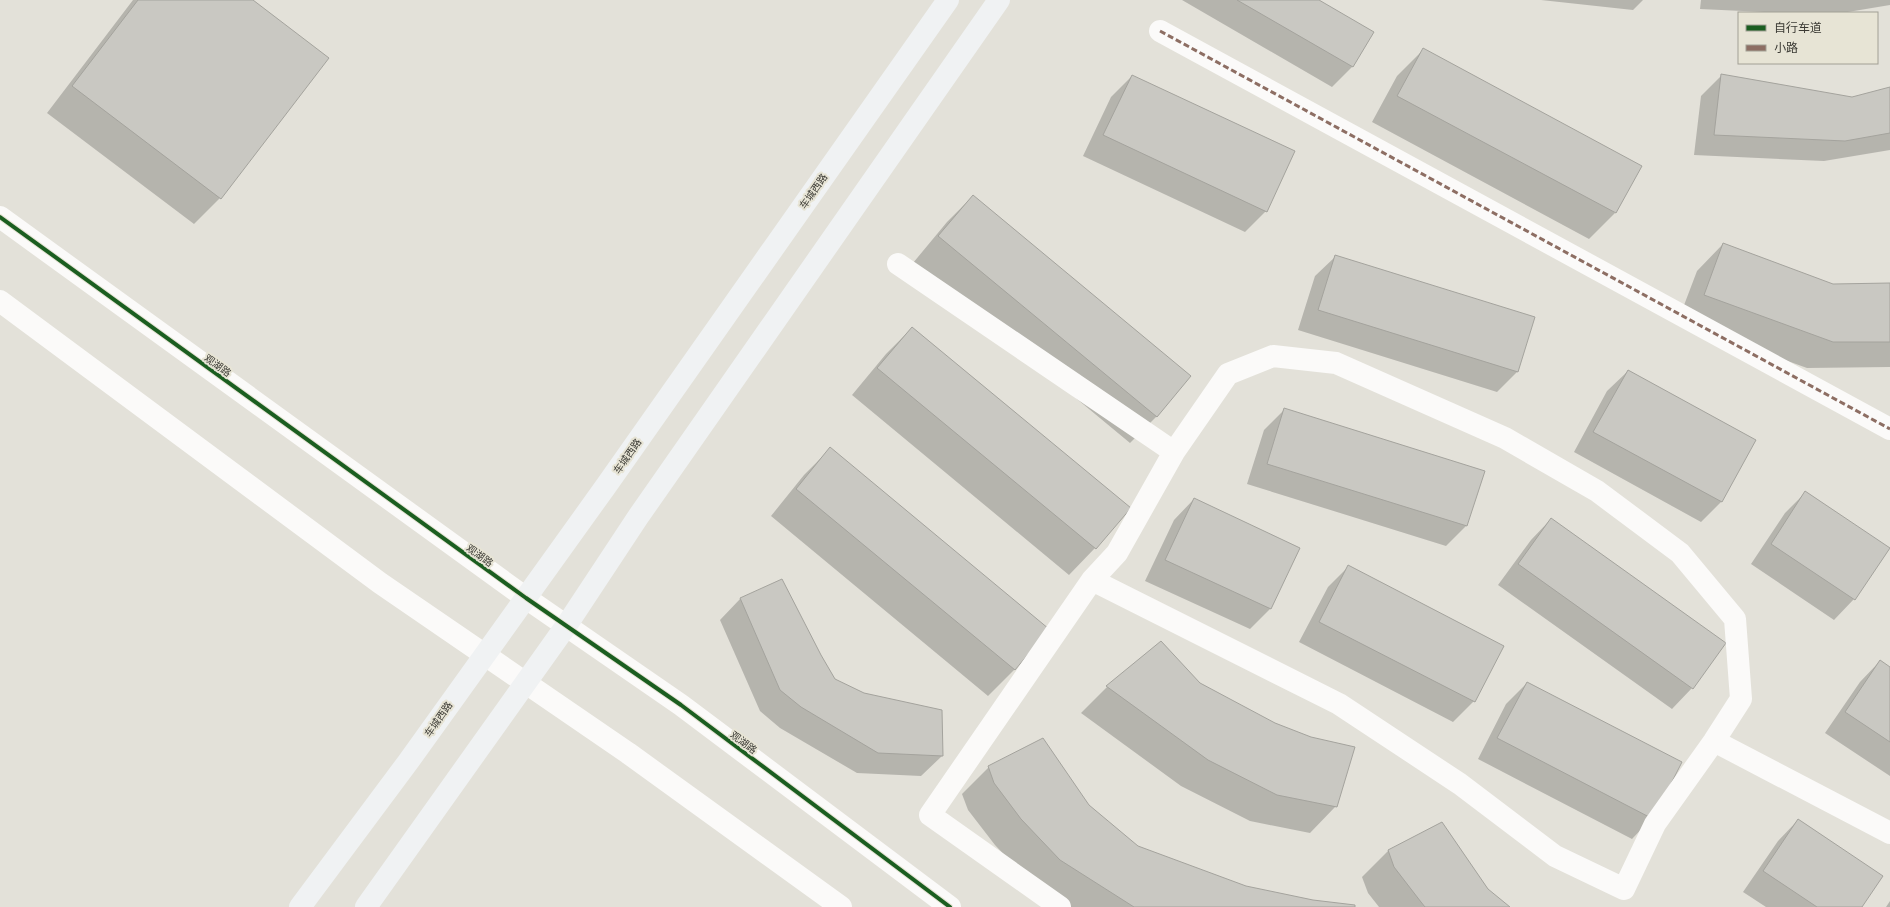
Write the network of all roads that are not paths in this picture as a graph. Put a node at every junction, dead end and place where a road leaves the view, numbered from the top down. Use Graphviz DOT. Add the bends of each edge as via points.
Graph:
graph roads {
  1 [pos="948,0"];
  2 [pos="998,0"];
  3 [pos="1160,31"];
  4 [pos="0,217"];
  5 [pos="898,264"];
  6 [pos="0,301"];
  7 [pos="1890,429"];
  8 [pos="1174,452"];
  9 [pos="1092,580"];
  10 [pos="526,598"];
  11 [pos="566,626"];
  12 [pos="484,654"];
  13 [pos="525,684"];
  14 [pos="1714,741"];
  15 [pos="1890,833"];
  16 [pos="300,907"];
  17 [pos="366,907"];
  18 [pos="841,907"];
  19 [pos="950,907"];
  20 [pos="1060,907"];
  1 -- 10 [label="main road, 车城西路"];
  2 -- 11 [label="main road" via="638,517"];
  3 -- 7 [label="street"];
  4 -- 10 [label="street, 观湖路"];
  5 -- 8 [label="street"];
  6 -- 12 [label="street" via="380,583"];
  8 -- 9 [label="street" via="1117,553"];
  8 -- 14 [label="street" via="1228,374 1273,356 1336,364 1505,438 1596,491 1680,553 1735,619 1741,700"];
  9 -- 14 [label="street" via="1339,704 1460,784 1555,856 1624,889 1655,824"];
  9 -- 20 [label="street" via="930,814"];
  10 -- 11 [label="street, 观湖路"];
  10 -- 12 [label="main road, 车城西路"];
  11 -- 13 [label="main road"];
  11 -- 19 [label="street, 观湖路" via="681,705"];
  12 -- 13 [label="street"];
  12 -- 16 [label="main road, 车城西路" via="408,762"];
  13 -- 17 [label="main road"];
  13 -- 18 [label="street" via="628,753"];
  14 -- 15 [label="street"];
}
